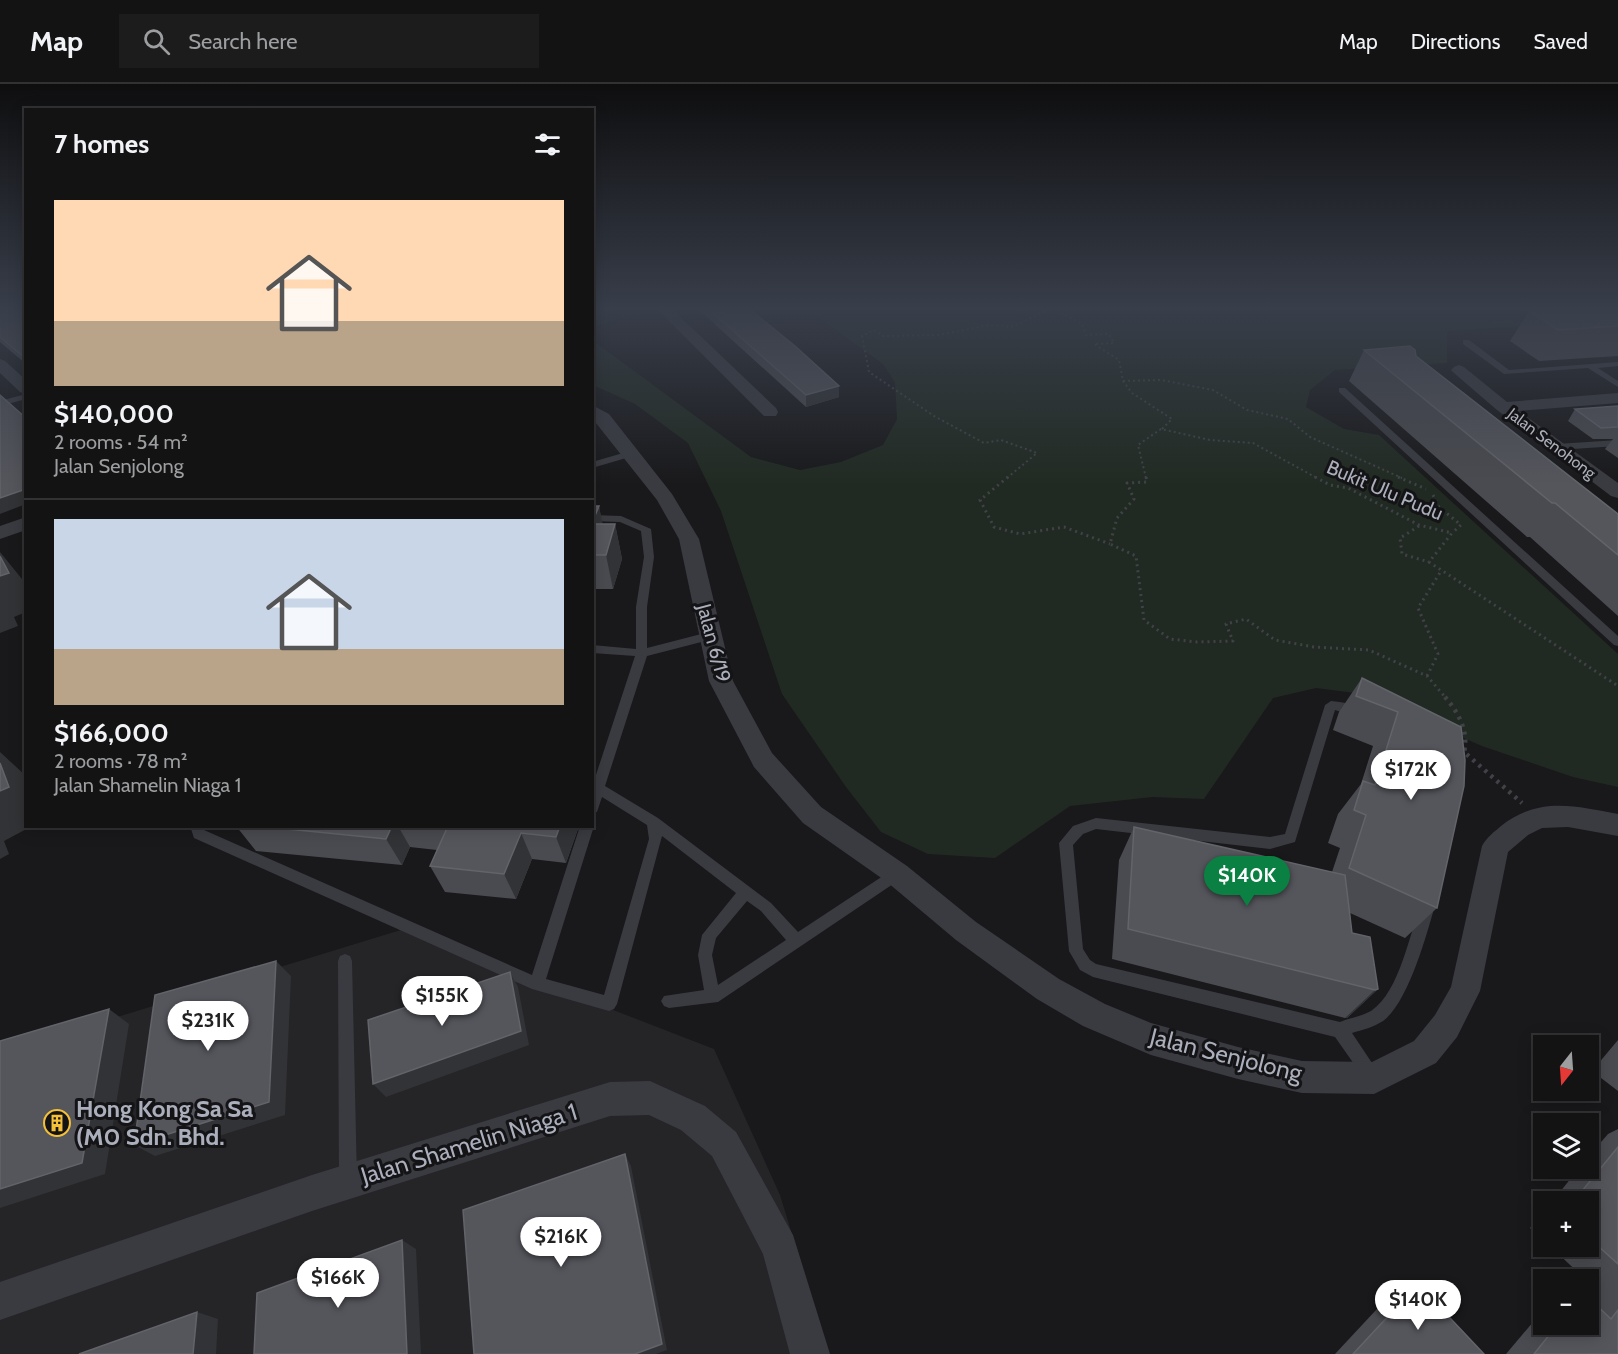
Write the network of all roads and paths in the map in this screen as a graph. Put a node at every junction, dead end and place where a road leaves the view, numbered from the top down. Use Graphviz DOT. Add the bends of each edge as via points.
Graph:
graph roads {
  1 [pos="3,367"];
  2 [pos="724,367"];
  3 [pos="868,367"];
  4 [pos="1120,367"];
  5 [pos="1501,367"];
  6 [pos="1572,367"];
  7 [pos="1592,367"];
  8 [pos="1459,370"];
  9 [pos="1123,381"];
  10 [pos="1618,385"];
  11 [pos="24,389"];
  12 [pos="1342,390"];
  13 [pos="24,391"];
  14 [pos="1618,398"];
  15 [pos="0,404"];
  16 [pos="1503,406"];
  17 [pos="594,412"];
  18 [pos="770,412"];
  19 [pos="1161,429"];
  20 [pos="1618,443"];
  21 [pos="1557,447"];
  22 [pos="630,454"];
  23 [pos="594,464"];
  24 [pos="1618,492"];
  25 [pos="594,518"];
  26 [pos="24,525"];
  27 [pos="1419,525"];
  28 [pos="0,533"];
  29 [pos="1452,533"];
  30 [pos="1110,544"];
  31 [pos="1429,562"];
  32 [pos="1441,570"];
  33 [pos="709,636"];
  34 [pos="1618,642"];
  35 [pos="594,649"];
  36 [pos="642,653"];
  37 [pos="1427,676"];
  38 [pos="1618,686"];
  39 [pos="1372,721"];
  40 [pos="599,789"];
  41 [pos="594,803"];
  42 [pos="1539,817"];
  43 [pos="653,822"];
  44 [pos="1618,825"];
  45 [pos="197,828"];
  46 [pos="586,828"];
  47 [pos="897,874"];
  48 [pos="1431,890"];
  49 [pos="746,892"];
  50 [pos="797,941"];
  51 [pos="345,961"];
  52 [pos="537,984"];
  53 [pos="713,997"];
  54 [pos="669,1001"];
  55 [pos="1340,1030"];
  56 [pos="1374,1078"];
  57 [pos="348,1182"];
  58 [pos="0,1301"];
  59 [pos="809,1349"];
  1 -- 11 [label="street"];
  2 -- 18 [label="street"];
  3 -- 30 [label="path" via="869,372 934,416 984,442 1001,440 1037,453 980,500 994,526 1020,534 1064,527"];
  4 -- 9 [label="path"];
  5 -- 6 [label="lane" via="1507,372"];
  7 -- 10 [label="lane"];
  8 -- 16 [label="street, Jalan Senohong"];
  9 -- 19 [label="path" via="1132,393 1172,419"];
  9 -- 29 [label="path" via="1161,380 1213,390 1247,410 1288,419 1310,437 1431,491 1439,507 1461,525"];
  12 -- 34 [label="lane"];
  13 -- 15 [label="lane"];
  14 -- 16 [label="street"];
  16 -- 21 [label="street, Jalan Senohong"];
  17 -- 22 [label="street, Jalan 6/19" via="603,418"];
  19 -- 27 [label="path, Bukit Ulu Pudu" via="1210,440 1253,443"];
  19 -- 30 [label="path" via="1138,445 1147,482 1127,483 1134,499 1117,518"];
  20 -- 21 [label="lane"];
  21 -- 24 [label="street, Jalan Senohong"];
  22 -- 23 [label="lane"];
  22 -- 33 [label="street, Jalan 6/19" via="665,498 689,539"];
  25 -- 36 [label="lane" via="621,519 646,530 650,546 642,600"];
  26 -- 28 [label="street"];
  27 -- 29 [label="path, Bukit Ulu Pudu"];
  27 -- 31 [label="path" via="1400,538 1402,554"];
  29 -- 31 [label="path, Bukit Ulu Pudu"];
  30 -- 37 [label="path" via="1136,556 1144,620 1170,639 1233,640 1226,624 1246,619 1275,640 1369,650"];
  31 -- 32 [label="path"];
  32 -- 37 [label="path" via="1418,608 1438,654"];
  32 -- 38 [label="path"];
  33 -- 36 [label="lane"];
  33 -- 47 [label="street, Jalan 6/19" via="721,681 763,760 812,815"];
  35 -- 36 [label="lane"];
  36 -- 40 [label="lane"];
  37 -- 42 [label="path" via="1458,711 1467,740 1464,752"];
  39 -- 55 [label="lane" via="1342,706 1331,705 1290,838 1270,843 1096,822 1078,830 1066,843 1076,951 1085,965"];
  40 -- 41 [label="lane"];
  40 -- 43 [label="lane"];
  42 -- 44 [label="street, Jalan Senjolong" via="1568,816"];
  42 -- 56 [label="street, Jalan Senjolong" via="1496,846 1465,991 1446,1026 1425,1052"];
  43 -- 49 [label="lane"];
  43 -- 52 [label="lane" via="656,839 609,1004"];
  45 -- 52 [label="lane" via="199,834"];
  46 -- 52 [label="lane"];
  47 -- 50 [label="lane"];
  47 -- 56 [label="street, Jalan Senjolong" via="975,938 1048,989 1094,1015 1152,1039 1238,1064 1302,1077"];
  48 -- 55 [label="lane" via="1424,921 1399,986 1380,1014"];
  49 -- 50 [label="lane" via="766,907"];
  49 -- 53 [label="lane" via="709,936 705,955"];
  50 -- 53 [label="lane"];
  51 -- 57 [label="lane"];
  53 -- 54 [label="lane"];
  55 -- 56 [label="lane"];
  57 -- 58 [label="street, Jalan Shamelin Niaga 1"];
  57 -- 59 [label="street, Jalan Shamelin Niaga 1" via="610,1099 650,1098 693,1118 724,1144 780,1248"];
}
